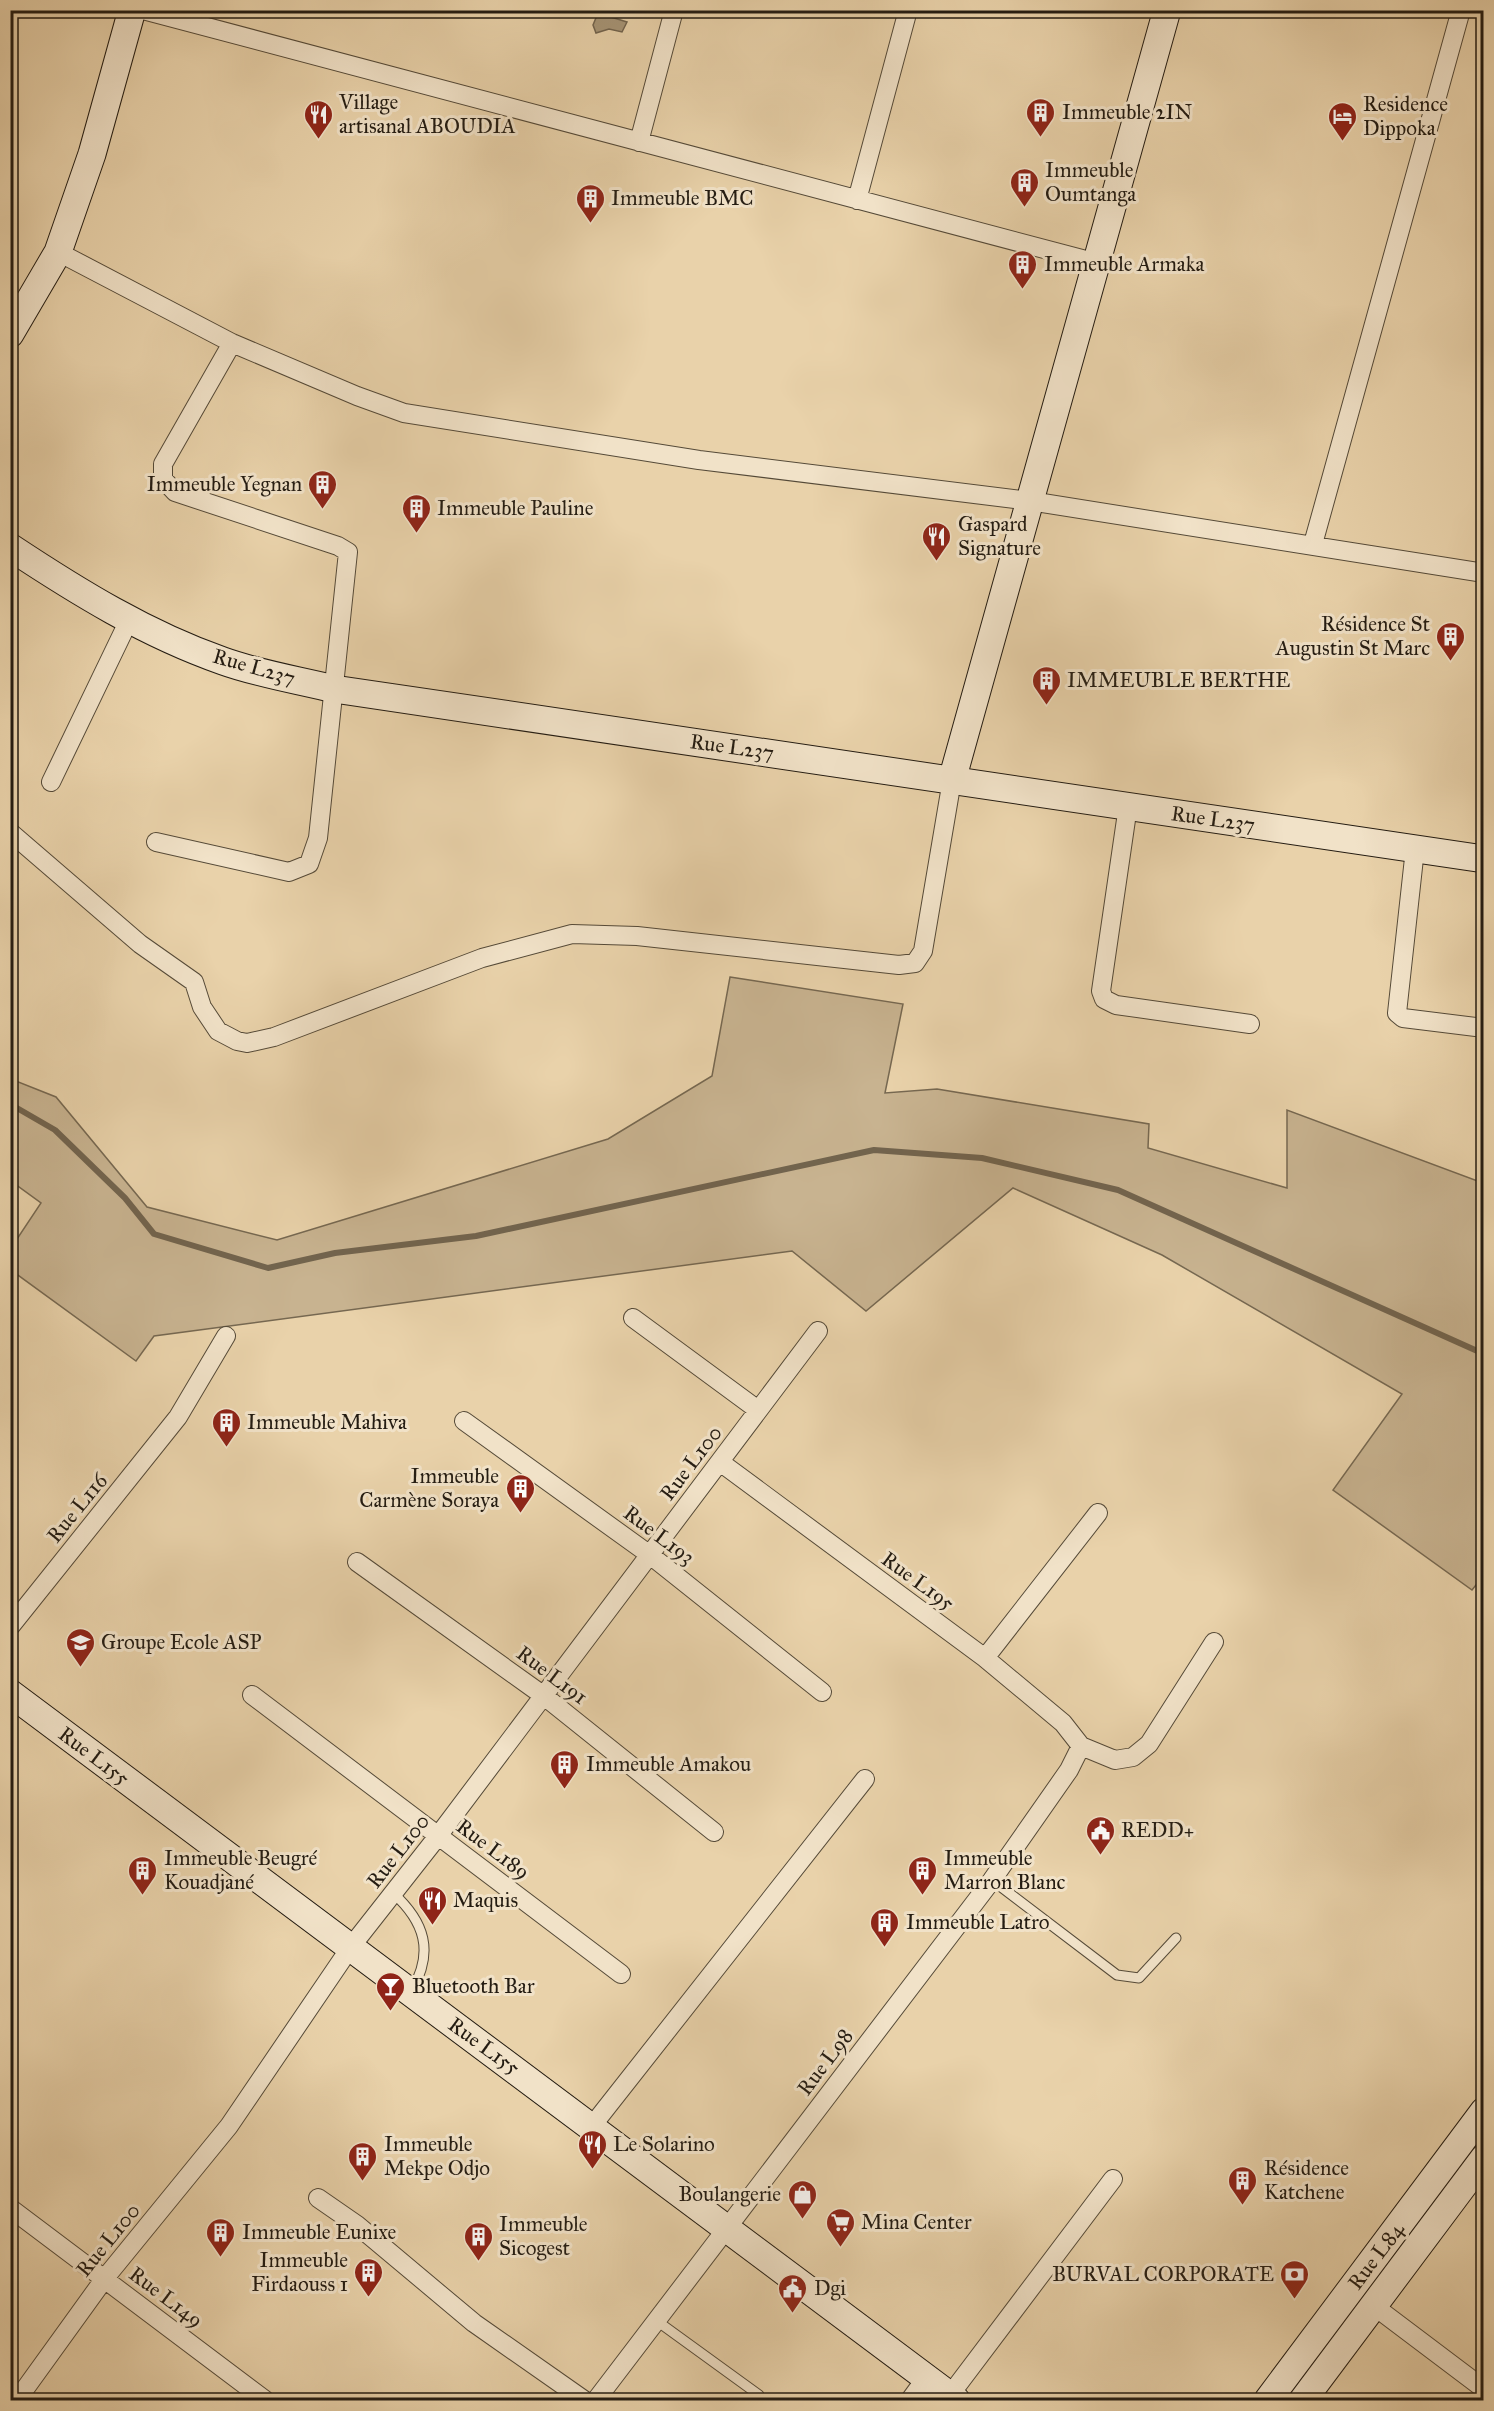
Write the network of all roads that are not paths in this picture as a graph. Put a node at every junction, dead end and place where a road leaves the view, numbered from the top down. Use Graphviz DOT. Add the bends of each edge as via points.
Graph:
graph roads {
  1 [pos="132,10"];
  2 [pos="143,10"];
  3 [pos="674,10"];
  4 [pos="908,10"];
  5 [pos="1167,10"];
  6 [pos="1461,10"];
  7 [pos="639,142"];
  8 [pos="857,200"];
  9 [pos="58,252"];
  10 [pos="1097,263"];
  11 [pos="10,334"];
  12 [pos="232,343"];
  13 [pos="1030,501"];
  14 [pos="1313,544"];
  15 [pos="10,547"];
  16 [pos="1484,573"];
  17 [pos="129,620"];
  18 [pos="334,689"];
  19 [pos="952,780"];
  20 [pos="51,783"];
  21 [pos="1128,806"];
  22 [pos="10,832"];
  23 [pos="156,842"];
  24 [pos="1415,849"];
  25 [pos="1484,858"];
  26 [pos="1250,1024"];
  27 [pos="1484,1028"];
  28 [pos="633,1317"];
  29 [pos="818,1331"];
  30 [pos="226,1336"];
  31 [pos="758,1410"];
  32 [pos="464,1420"];
  33 [pos="720,1462"];
  34 [pos="1098,1513"];
  35 [pos="650,1555"];
  36 [pos="357,1562"];
  37 [pos="10,1627"];
  38 [pos="1214,1642"];
  39 [pos="985,1658"];
  40 [pos="822,1692"];
  41 [pos="10,1693"];
  42 [pos="252,1695"];
  43 [pos="544,1696"];
  44 [pos="1081,1746"];
  45 [pos="865,1779"];
  46 [pos="714,1832"];
  47 [pos="438,1836"];
  48 [pos="992,1880"];
  49 [pos="393,1893"];
  50 [pos="1176,1938"];
  51 [pos="350,1948"];
  52 [pos="621,1974"];
  53 [pos="411,1993"];
  54 [pos="1484,2111"];
  55 [pos="592,2126"];
  56 [pos="1484,2158"];
  57 [pos="1113,2179"];
  58 [pos="318,2198"];
  59 [pos="10,2208"];
  60 [pos="727,2228"];
  61 [pos="105,2278"];
  62 [pos="1374,2306"];
  63 [pos="657,2321"];
  64 [pos="926,2378"];
  65 [pos="1484,2389"];
  66 [pos="759,2395"];
  67 [pos="953,2398"];
  68 [pos="17,2400"];
  69 [pos="265,2400"];
  70 [pos="584,2400"];
  71 [pos="596,2400"];
  72 [pos="910,2400"];
  73 [pos="1268,2400"];
  74 [pos="1303,2400"];
  1 -- 9 [label="street" via="92,154"];
  2 -- 7 [label="street"];
  3 -- 7 [label="street"];
  4 -- 8 [label="street"];
  5 -- 10 [label="street"];
  6 -- 14 [label="street"];
  7 -- 8 [label="street"];
  8 -- 10 [label="street"];
  9 -- 11 [label="street"];
  9 -- 12 [label="street"];
  10 -- 13 [label="street"];
  12 -- 13 [label="street" via="404,413 699,460"];
  12 -- 18 [label="street" via="163,464 163,479 175,492 348,552"];
  13 -- 14 [label="street"];
  13 -- 19 [label="street"];
  14 -- 16 [label="street"];
  15 -- 17 [label="street, Rue L237" via="77,592"];
  17 -- 18 [label="street, Rue L237" via="224,662"];
  17 -- 20 [label="street"];
  18 -- 19 [label="street, Rue L237"];
  18 -- 23 [label="street" via="318,838 309,864 289,872"];
  19 -- 21 [label="street, Rue L237"];
  19 -- 22 [label="street" via="923,951 915,963 899,965 637,936 572,934 482,958 274,1037 248,1043 218,1031 202,1007 194,982 140,944"];
  21 -- 24 [label="street, Rue L237"];
  21 -- 26 [label="street" via="1101,991 1104,999 1116,1005"];
  24 -- 25 [label="street, Rue L237"];
  24 -- 27 [label="street" via="1397,1013 1403,1018"];
  28 -- 31 [label="street"];
  29 -- 31 [label="street, Rue L100"];
  30 -- 37 [label="street, Rue L116" via="178,1417"];
  31 -- 33 [label="street, Rue L100"];
  32 -- 35 [label="street, Rue L193"];
  33 -- 35 [label="street, Rue L100"];
  33 -- 39 [label="street, Rue L195"];
  34 -- 39 [label="street"];
  35 -- 40 [label="street, Rue L193"];
  35 -- 43 [label="street, Rue L100"];
  36 -- 43 [label="street, Rue L191"];
  38 -- 44 [label="street" via="1149,1744 1133,1757 1115,1760"];
  39 -- 44 [label="street, Rue L195" via="1063,1723"];
  41 -- 51 [label="street, Rue L155"];
  42 -- 47 [label="street, Rue L189"];
  43 -- 46 [label="street, Rue L191"];
  43 -- 47 [label="street, Rue L100"];
  44 -- 48 [label="street, Rue L98" via="1070,1770"];
  45 -- 55 [label="street"];
  47 -- 49 [label="street, Rue L100"];
  47 -- 52 [label="street, Rue L189"];
  48 -- 50 [label="lane" via="1117,1975 1139,1978"];
  48 -- 60 [label="street, Rue L98"];
  49 -- 51 [label="street, Rue L100"];
  49 -- 53 [label="lane" via="412,1909 426,1949 422,1972"];
  51 -- 53 [label="street, Rue L155"];
  51 -- 61 [label="street, Rue L100" via="229,2126"];
  53 -- 55 [label="street, Rue L155"];
  54 -- 73 [label="street, Rue L84"];
  55 -- 60 [label="street, Rue L155"];
  56 -- 62 [label="street, Rue L84"];
  57 -- 67 [label="street"];
  58 -- 70 [label="street" via="357,2225 474,2323"];
  59 -- 61 [label="street, Rue L149"];
  60 -- 63 [label="street, Rue L98"];
  60 -- 64 [label="street, Rue L155"];
  61 -- 68 [label="street, Rue L100"];
  61 -- 69 [label="street, Rue L149"];
  62 -- 65 [label="street"];
  62 -- 74 [label="street, Rue L84"];
  63 -- 66 [label="lane"];
  63 -- 71 [label="street, Rue L98"];
  64 -- 67 [label="street, Rue L155"];
  64 -- 72 [label="street"];
}
